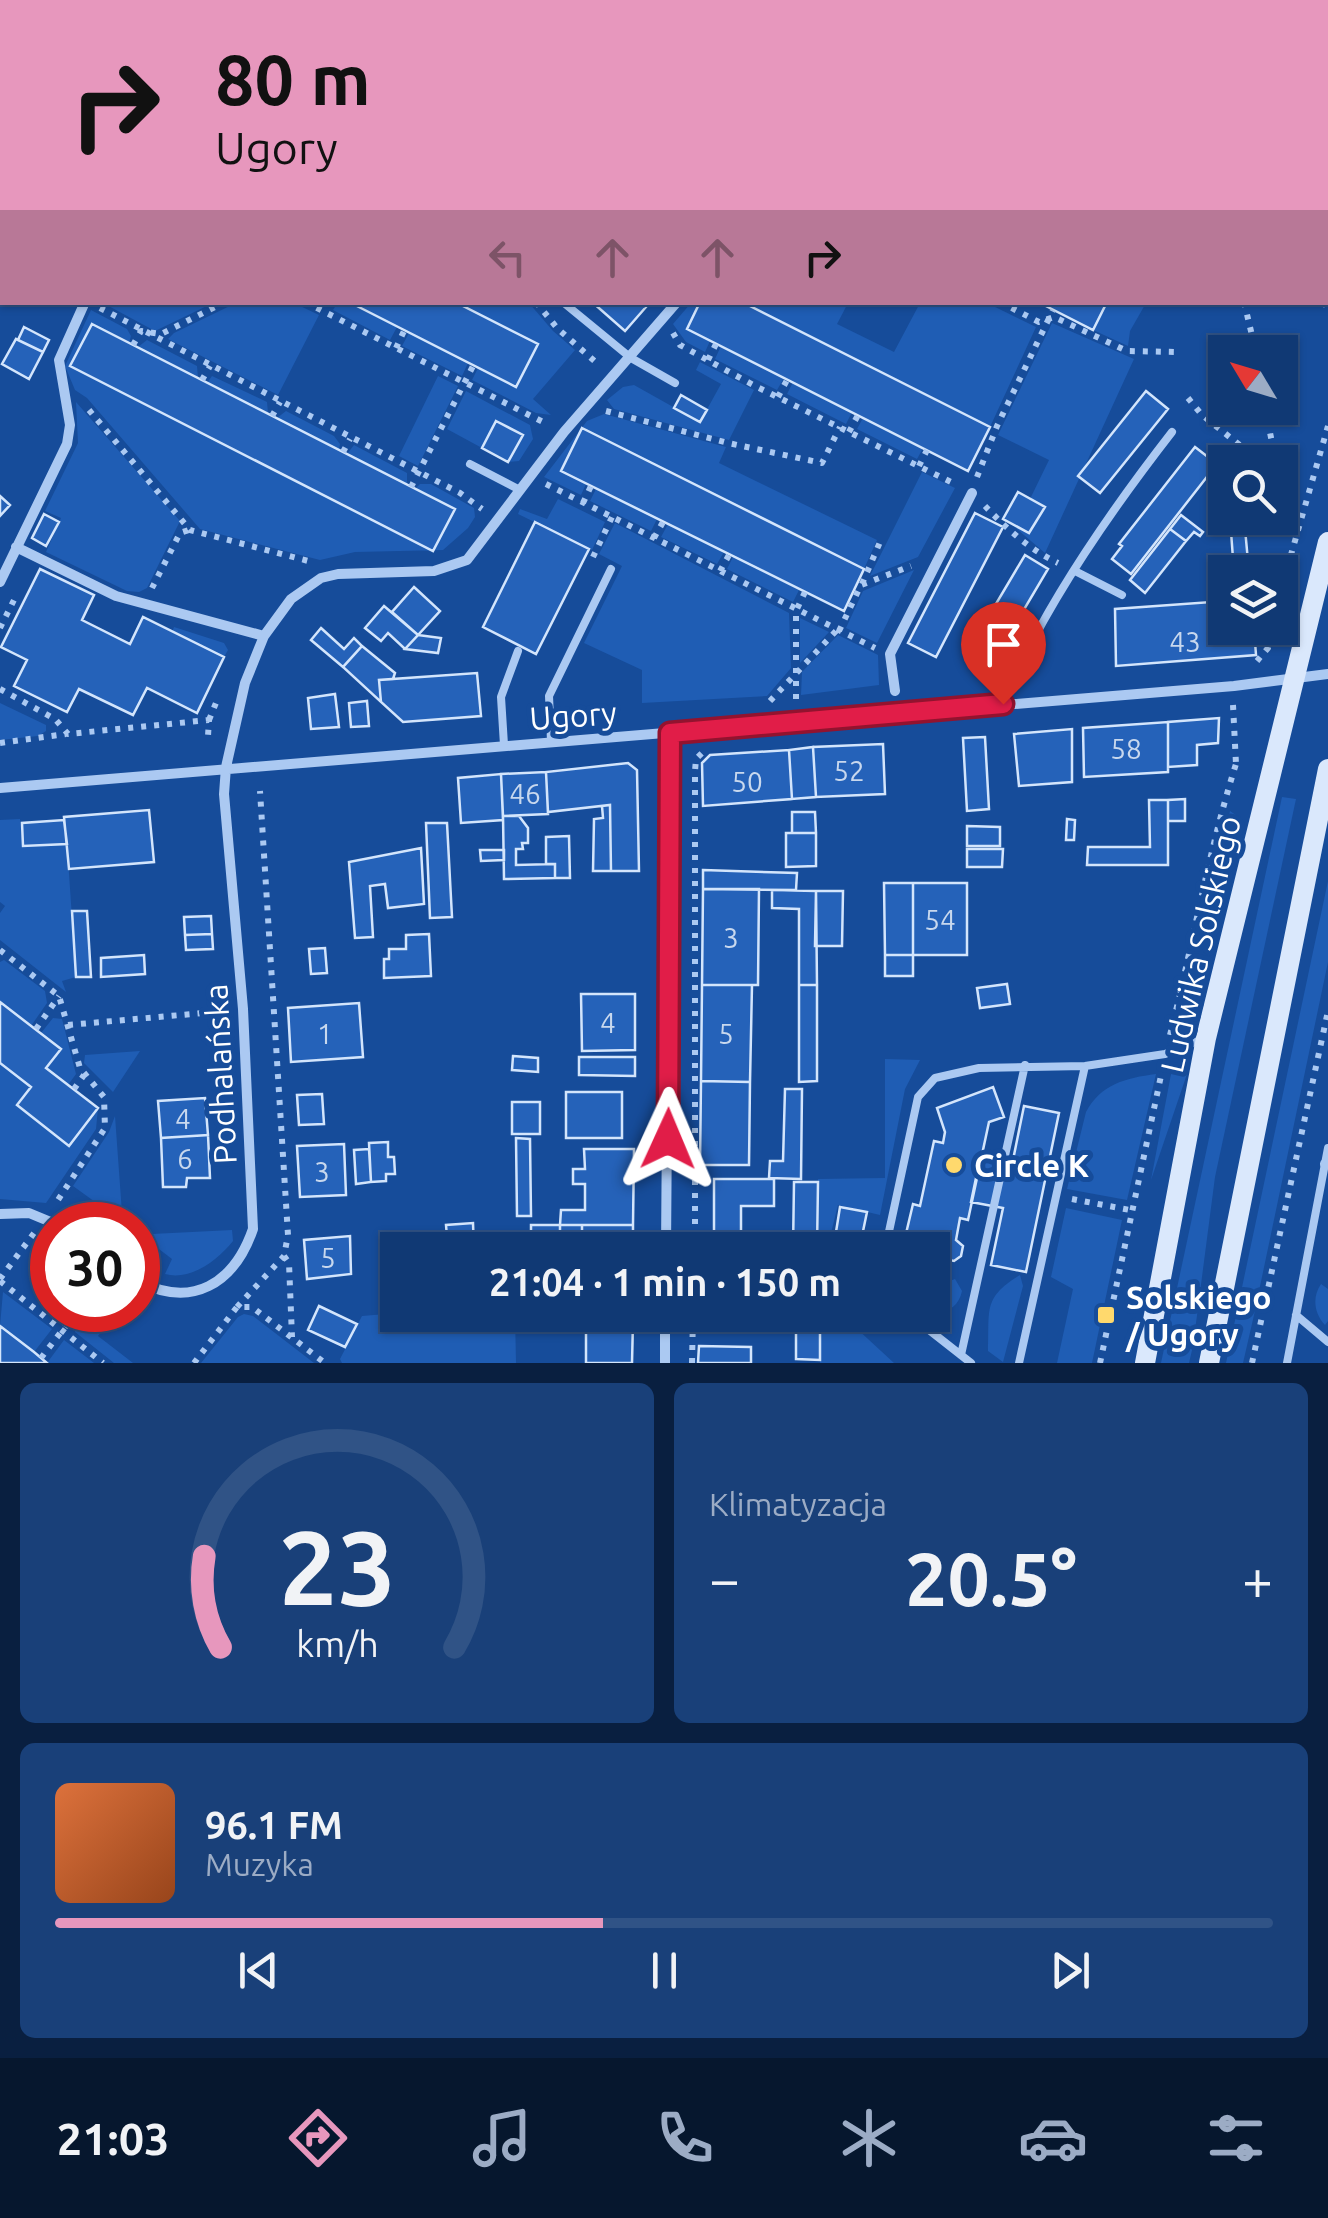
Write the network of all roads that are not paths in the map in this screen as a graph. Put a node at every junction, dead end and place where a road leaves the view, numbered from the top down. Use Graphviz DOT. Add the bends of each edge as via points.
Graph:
graph roads {
  1 [pos="86,305"];
  2 [pos="565,305"];
  3 [pos="675,305"];
  4 [pos="631,358"];
  5 [pos="674,383"];
  6 [pos="1172,432"];
  7 [pos="470,464"];
  8 [pos="520,490"];
  9 [pos="972,493"];
  10 [pos="1328,542"];
  11 [pos="16,547"];
  12 [pos="611,569"];
  13 [pos="1075,571"];
  14 [pos="1,575"];
  15 [pos="1122,595"];
  16 [pos="264,636"];
  17 [pos="518,651"];
  18 [pos="1328,674"];
  19 [pos="1294,676"];
  20 [pos="895,692"];
  21 [pos="1003,704"];
  22 [pos="670,733"];
  23 [pos="550,741"];
  24 [pos="504,745"];
  25 [pos="226,767"];
  26 [pos="1328,769"];
  27 [pos="0,788"];
  28 [pos="1206,1038"];
  29 [pos="1025,1065"];
  30 [pos="1085,1066"];
  31 [pos="1328,1148"];
  32 [pos="1327,1163"];
  33 [pos="30,1213"];
  34 [pos="0,1214"];
  35 [pos="666,1232"];
  36 [pos="889,1232"];
  37 [pos="160,1291"];
  38 [pos="1296,1315"];
  39 [pos="666,1332"];
  40 [pos="932,1332"];
  41 [pos="1328,1342"];
  42 [pos="962,1355"];
  43 [pos="665,1363"];
  44 [pos="971,1363"];
  45 [pos="1020,1363"];
  46 [pos="1146,1363"];
  47 [pos="1209,1363"];
  48 [pos="1287,1363"];
  1 -- 11 [label="street" via="59,360 70,424 66,444"];
  2 -- 4 [label="lane"];
  3 -- 4 [label="street, Podhalańska"];
  4 -- 5 [label="lane"];
  4 -- 8 [label="street, Podhalańska"];
  6 -- 13 [label="lane" via="1110,511"];
  7 -- 8 [label="lane"];
  8 -- 16 [label="street, Podhalańska" via="466,560 434,572 321,578 291,599"];
  9 -- 20 [label="street" via="890,654"];
  10 -- 19 [label="street, Ludwika Solskiego"];
  11 -- 14 [label="street"];
  11 -- 16 [label="street" via="116,596"];
  12 -- 23 [label="lane" via="550,696"];
  13 -- 15 [label="lane"];
  13 -- 21 [label="lane"];
  16 -- 25 [label="street, Podhalańska" via="244,683"];
  17 -- 24 [label="lane" via="502,697"];
  18 -- 19 [label="street, Ugory"];
  19 -- 21 [label="street, Ugory"];
  19 -- 28 [label="street, Ludwika Solskiego"];
  21 -- 22 [label="street, Ugory"];
  22 -- 23 [label="street, Ugory"];
  22 -- 35 [label="street"];
  23 -- 24 [label="street, Ugory"];
  24 -- 25 [label="street, Ugory"];
  25 -- 27 [label="street, Ugory"];
  25 -- 37 [label="street, Podhalańska" via="254,1230 244,1256 216,1282"];
  26 -- 47 [label="street"];
  28 -- 30 [label="lane" via="1165,1054"];
  28 -- 46 [label="street, Ludwika Solskiego"];
  29 -- 30 [label="lane"];
  29 -- 36 [label="lane" via="945,1073 926,1085"];
  29 -- 42 [label="lane"];
  30 -- 45 [label="lane"];
  31 -- 32 [label="lane"];
  32 -- 38 [label="lane"];
  33 -- 34 [label="street"];
  38 -- 41 [label="lane"];
  38 -- 48 [label="lane"];
  39 -- 43 [label="street"];
  40 -- 42 [label="lane"];
  42 -- 44 [label="lane"];
}
